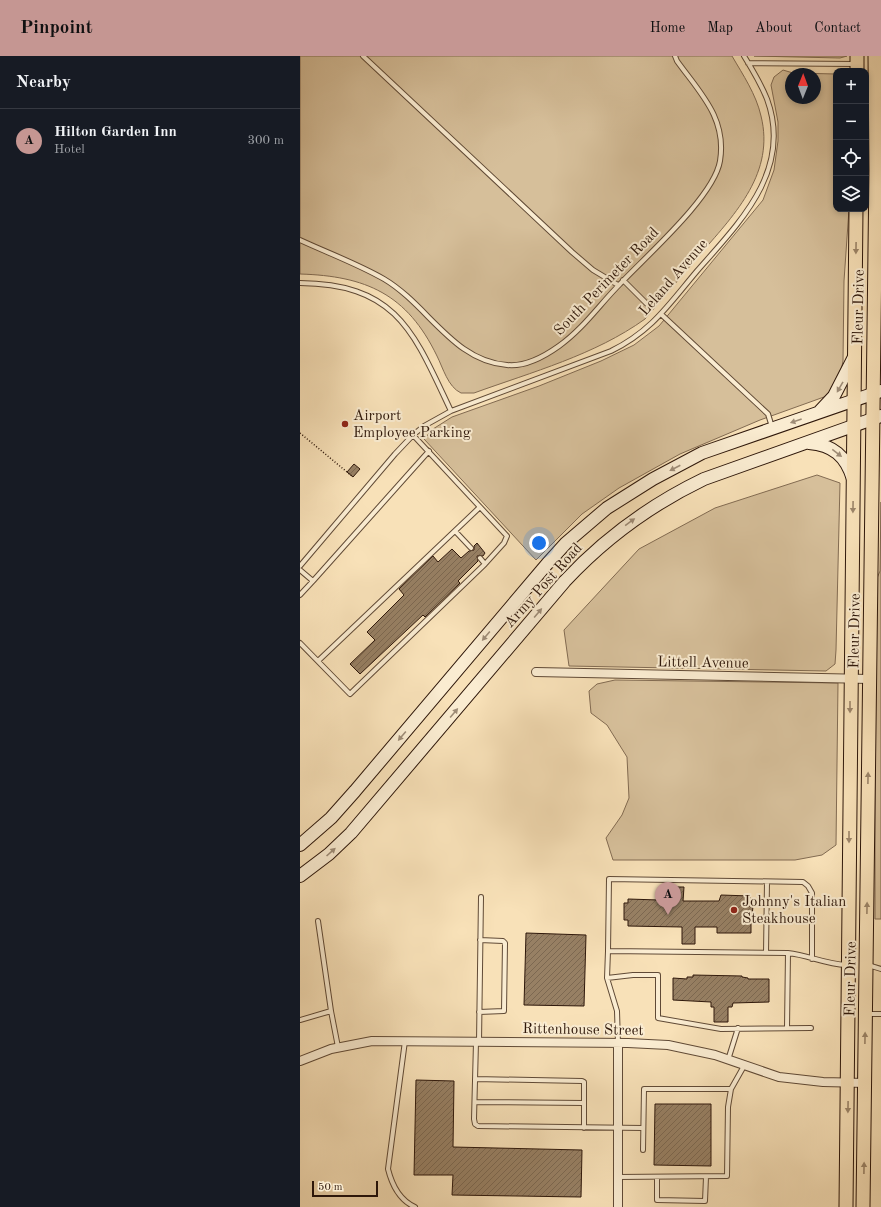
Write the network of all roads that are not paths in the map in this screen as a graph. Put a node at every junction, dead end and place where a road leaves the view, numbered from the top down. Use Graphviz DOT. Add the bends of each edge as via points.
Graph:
graph roads {
  1 [pos="363,56"];
  2 [pos="675,56"];
  3 [pos="744,56"];
  4 [pos="748,63"];
  5 [pos="867,63"];
  6 [pos="856,212"];
  7 [pos="300,240"];
  8 [pos="623,280"];
  9 [pos="300,283"];
  10 [pos="618,285"];
  11 [pos="647,304"];
  12 [pos="662,315"];
  13 [pos="873,323"];
  14 [pos="855,356"];
  15 [pos="881,356"];
  16 [pos="877,393"];
  17 [pos="854,400"];
  18 [pos="451,411"];
  19 [pos="818,413"];
  20 [pos="877,418"];
  21 [pos="854,426"];
  22 [pos="773,429"];
  23 [pos="413,435"];
  24 [pos="806,443"];
  25 [pos="429,451"];
  26 [pos="853,482"];
  27 [pos="480,507"];
  28 [pos="455,531"];
  29 [pos="471,548"];
  30 [pos="480,558"];
  31 [pos="485,564"];
  32 [pos="300,566"];
  33 [pos="300,570"];
  34 [pos="313,581"];
  35 [pos="300,596"];
  36 [pos="300,643"];
  37 [pos="318,661"];
  38 [pos="536,672"];
  39 [pos="850,679"];
  40 [pos="869,679"];
  41 [pos="300,845"];
  42 [pos="300,876"];
  43 [pos="767,882"];
  44 [pos="481,897"];
  45 [pos="318,920"];
  46 [pos="480,940"];
  47 [pos="608,951"];
  48 [pos="766,953"];
  49 [pos="788,953"];
  50 [pos="812,959"];
  51 [pos="866,964"];
  52 [pos="848,965"];
  53 [pos="881,969"];
  54 [pos="607,978"];
  55 [pos="331,1011"];
  56 [pos="479,1012"];
  57 [pos="866,1014"];
  58 [pos="881,1014"];
  59 [pos="300,1020"];
  60 [pos="738,1028"];
  61 [pos="787,1028"];
  62 [pos="811,1028"];
  63 [pos="405,1041"];
  64 [pos="477,1042"];
  65 [pos="618,1043"];
  66 [pos="338,1047"];
  67 [pos="728,1060"];
  68 [pos="300,1061"];
  69 [pos="744,1066"];
  70 [pos="475,1080"];
  71 [pos="848,1083"];
  72 [pos="865,1083"];
  73 [pos="731,1090"];
  74 [pos="475,1102"];
  75 [pos="584,1103"];
  76 [pos="584,1128"];
  77 [pos="617,1128"];
  78 [pos="643,1128"];
  79 [pos="642,1150"];
  80 [pos="617,1176"];
  81 [pos="657,1177"];
  82 [pos="706,1177"];
  83 [pos="415,1207"];
  84 [pos="618,1207"];
  85 [pos="846,1207"];
  86 [pos="863,1207"];
  1 -- 10 [label="lane" via="572,252 593,270"];
  2 -- 8 [label="lane, South Perimeter Road" via="712,108 720,131 720,162 712,182 697,202"];
  3 -- 4 [label="lane, Leland Avenue"];
  4 -- 5 [label="lane"];
  4 -- 12 [label="lane, Leland Avenue" via="766,96 772,122 772,154 767,176 748,212"];
  5 -- 13 [label="main road, Fleur Drive" via="876,170"];
  6 -- 14 [label="main road, Fleur Drive, one-way"];
  7 -- 10 [label="lane, South Perimeter Road" via="386,280 462,349 497,364 520,364 539,358 559,346 574,334"];
  8 -- 10 [label="lane, South Perimeter Road"];
  8 -- 11 [label="lane"];
  9 -- 18 [label="lane" via="320,283 349,288 366,294 390,309 414,336"];
  12 -- 18 [label="lane, Leland Avenue" via="635,337 611,350"];
  12 -- 22 [label="lane" via="768,414"];
  13 -- 15 [label="main road"];
  13 -- 16 [label="main road, Fleur Drive"];
  14 -- 17 [label="main road, Fleur Drive"];
  14 -- 19 [label="main road, one-way" via="834,396"];
  16 -- 17 [label="main road, Army Post Road"];
  16 -- 20 [label="main road, Fleur Drive"];
  17 -- 19 [label="main road, Army Post Road"];
  17 -- 21 [label="main road, Fleur Drive"];
  18 -- 23 [label="lane, Leland Avenue"];
  19 -- 22 [label="main road, Army Post Road, one-way"];
  20 -- 21 [label="main road, Army Post Road"];
  20 -- 40 [label="main road, Fleur Drive"];
  21 -- 24 [label="main road, Army Post Road"];
  21 -- 26 [label="main road, Fleur Drive"];
  22 -- 41 [label="main road, Army Post Road, one-way" via="702,453 629,492 586,525 547,564 356,791 331,818"];
  23 -- 25 [label="lane"];
  23 -- 32 [label="lane, Leland Avenue"];
  24 -- 26 [label="main road, one-way" via="826,446 839,454 849,467"];
  42 -- 24 [label="main road, Army Post Road, one-way" via="329,854 370,812 565,581 606,540 640,514 677,492 704,479"];
  25 -- 27 [label="lane"];
  25 -- 34 [label="lane"];
  26 -- 39 [label="main road, Fleur Drive, one-way"];
  27 -- 28 [label="lane"];
  27 -- 31 [label="lane" via="507,536"];
  28 -- 29 [label="lane"];
  28 -- 37 [label="lane"];
  30 -- 31 [label="lane"];
  31 -- 37 [label="lane" via="350,694"];
  33 -- 34 [label="lane"];
  34 -- 35 [label="lane"];
  36 -- 37 [label="lane"];
  38 -- 39 [label="street, Littell Avenue"];
  39 -- 40 [label="street, Littell Avenue"];
  39 -- 52 [label="main road, Fleur Drive, one-way"];
  51 -- 40 [label="main road, Fleur Drive, one-way"];
  43 -- 47 [label="lane" via="609,879"];
  43 -- 48 [label="lane"];
  43 -- 50 [label="lane" via="803,882 808,886 812,893"];
  44 -- 46 [label="lane"];
  45 -- 55 [label="lane"];
  46 -- 56 [label="lane"];
  46 -- 56 [label="lane" via="504,941 504,1011"];
  47 -- 48 [label="lane"];
  47 -- 54 [label="lane"];
  48 -- 49 [label="lane"];
  49 -- 50 [label="lane" via="802,954"];
  49 -- 61 [label="lane"];
  50 -- 52 [label="lane"];
  51 -- 52 [label="main road"];
  51 -- 53 [label="lane"];
  51 -- 57 [label="main road, Fleur Drive"];
  52 -- 71 [label="main road, Fleur Drive"];
  54 -- 60 [label="lane" via="658,975 658,1018 721,1029"];
  54 -- 65 [label="lane" via="617,1011"];
  55 -- 59 [label="lane"];
  55 -- 66 [label="lane"];
  56 -- 64 [label="lane"];
  57 -- 58 [label="lane"];
  72 -- 57 [label="main road, Fleur Drive, one-way"];
  60 -- 61 [label="lane"];
  60 -- 67 [label="lane"];
  61 -- 62 [label="lane"];
  63 -- 64 [label="street, Rittenhouse Street"];
  63 -- 66 [label="street, Rittenhouse Street" via="372,1041"];
  63 -- 83 [label="lane" via="388,1169 397,1192 407,1203"];
  64 -- 65 [label="street, Rittenhouse Street"];
  64 -- 70 [label="lane"];
  65 -- 67 [label="street, Rittenhouse Street" via="668,1045"];
  65 -- 77 [label="street"];
  66 -- 68 [label="street, Rittenhouse Street"];
  67 -- 69 [label="street, Rittenhouse Street"];
  69 -- 71 [label="street, Rittenhouse Street" via="779,1077"];
  69 -- 73 [label="lane"];
  70 -- 74 [label="lane"];
  70 -- 75 [label="lane" via="582,1081"];
  71 -- 72 [label="street, Rittenhouse Street"];
  71 -- 85 [label="main road, Fleur Drive, one-way"];
  86 -- 72 [label="main road, Fleur Drive, one-way"];
  73 -- 78 [label="lane" via="646,1088 643,1090"];
  73 -- 82 [label="lane" via="728,1107 728,1175"];
  74 -- 75 [label="lane"];
  74 -- 76 [label="lane" via="475,1124 478,1126"];
  75 -- 76 [label="lane"];
  76 -- 77 [label="lane"];
  77 -- 78 [label="lane"];
  77 -- 80 [label="street"];
  78 -- 79 [label="lane"];
  80 -- 81 [label="lane"];
  80 -- 84 [label="street"];
  81 -- 82 [label="lane"];
  81 -- 82 [label="lane" via="657,1200 705,1201"];
}
